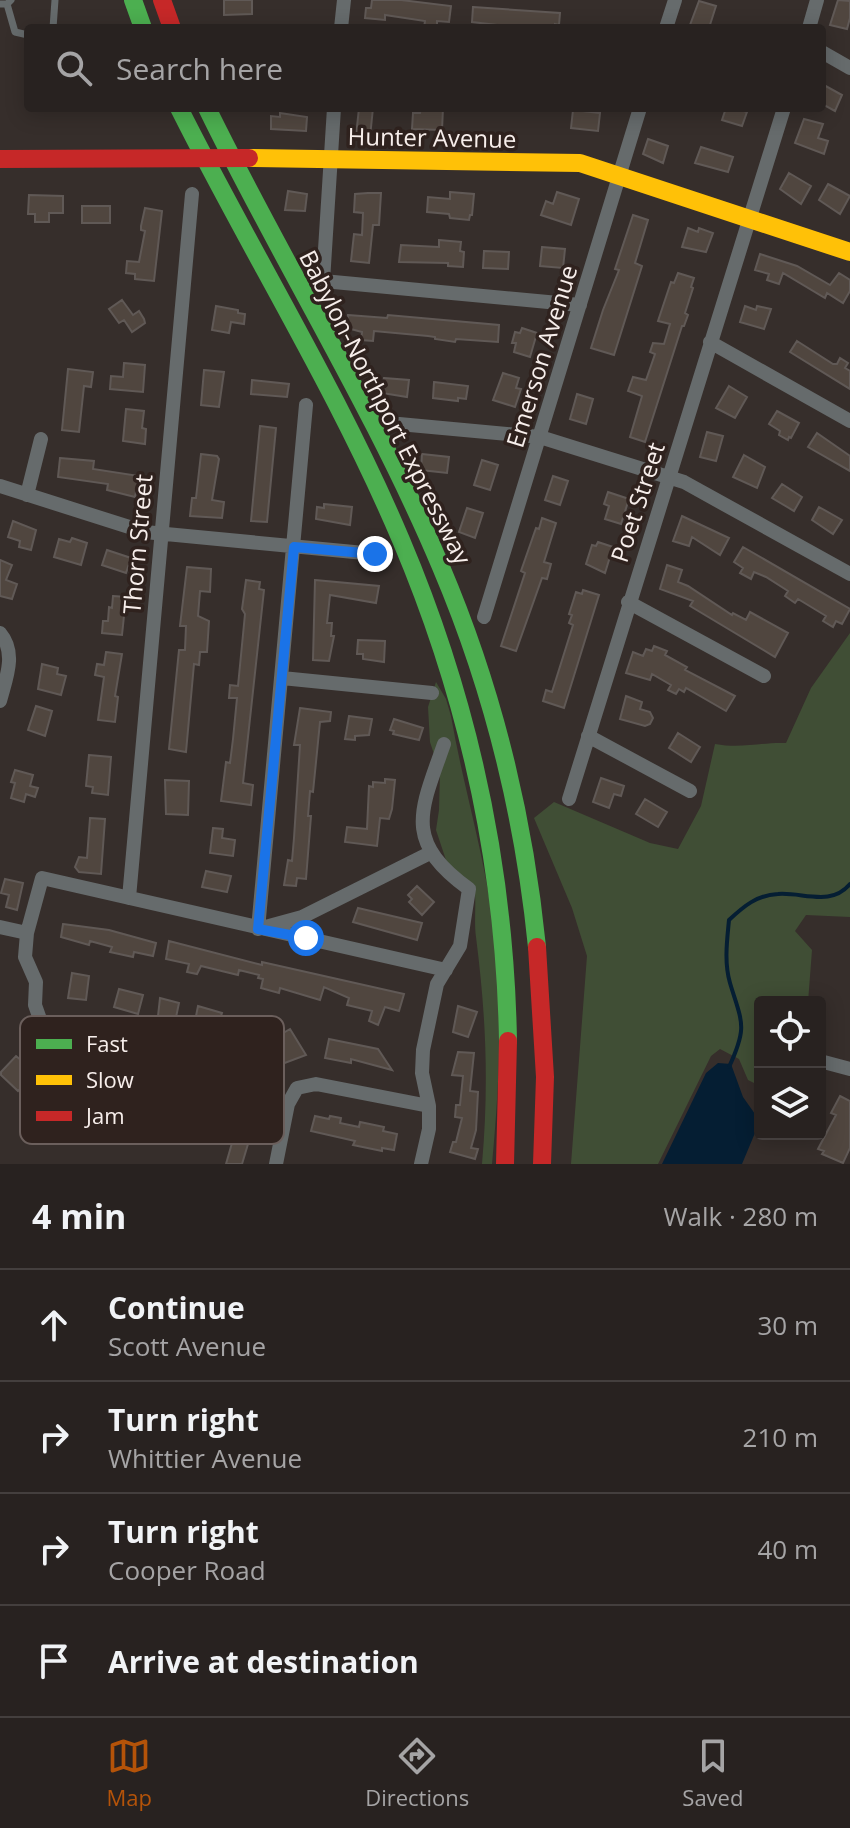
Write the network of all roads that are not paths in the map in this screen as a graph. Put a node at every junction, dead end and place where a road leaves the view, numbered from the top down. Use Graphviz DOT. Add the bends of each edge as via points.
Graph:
graph roads {
  1 [pos="55,0"];
  2 [pos="133,0"];
  3 [pos="162,0"];
  4 [pos="344,0"];
  5 [pos="675,0"];
  6 [pos="815,1"];
  7 [pos="6,3"];
  8 [pos="53,24"];
  9 [pos="142,24"];
  10 [pos="171,24"];
  11 [pos="341,24"];
  12 [pos="667,24"];
  13 [pos="810,24"];
  14 [pos="24,34"];
  15 [pos="826,54"];
  16 [pos="850,68"];
  17 [pos="181,112"];
  18 [pos="209,112"];
  19 [pos="334,112"];
  20 [pos="639,112"];
  21 [pos="783,112"];
  22 [pos="204,158"];
  23 [pos="233,158"];
  24 [pos="0,159"];
  25 [pos="329,159"];
  26 [pos="619,175"];
  27 [pos="192,194"];
  28 [pos="749,218"];
  29 [pos="850,252"];
  30 [pos="580,305"];
  31 [pos="710,342"];
  32 [pos="306,405"];
  33 [pos="850,421"];
  34 [pos="399,424"];
  35 [pos="540,437"];
  36 [pos="41,439"];
  37 [pos="668,477"];
  38 [pos="0,486"];
  39 [pos="27,495"];
  40 [pos="160,534"];
  41 [pos="294,547"];
  42 [pos="375,554"];
  43 [pos="850,574"];
  44 [pos="628,602"];
  45 [pos="484,617"];
  46 [pos="0,633"];
  47 [pos="764,676"];
  48 [pos="282,678"];
  49 [pos="432,693"];
  50 [pos="0,701"];
  51 [pos="588,736"];
  52 [pos="444,744"];
  53 [pos="690,791"];
  54 [pos="569,799"];
  55 [pos="430,853"];
  56 [pos="129,898"];
  57 [pos="0,927"];
  58 [pos="258,929"];
  59 [pos="27,933"];
  60 [pos="446,970"];
  61 [pos="39,1016"];
  62 [pos="826,1063"];
  63 [pos="850,1069"];
  64 [pos="429,1106"];
  65 [pos="284,1124"];
  66 [pos="280,1144"];
  67 [pos="276,1164"];
  68 [pos="421,1164"];
  69 [pos="505,1164"];
  70 [pos="542,1164"];
  1 -- 8 [label="lane"];
  2 -- 9 [label="main road"];
  3 -- 10 [label="main road"];
  4 -- 11 [label="street"];
  5 -- 12 [label="street"];
  6 -- 13 [label="street"];
  7 -- 14 [label="lane" via="15,32"];
  15 -- 16 [label="street"];
  17 -- 22 [label="main road, Babylon-Northport Expressway"];
  18 -- 23 [label="main road, Babylon-Northport Expressway"];
  19 -- 25 [label="street"];
  20 -- 26 [label="street, Emerson Avenue"];
  21 -- 28 [label="street, Poet Street"];
  22 -- 23 [label="main road, Hunter Avenue"];
  22 -- 24 [label="main road, Hunter Avenue"];
  22 -- 69 [label="main road, Babylon-Northport Expressway" via="386,508 426,602 458,699 484,808 503,941 509,1076"];
  23 -- 25 [label="main road, Hunter Avenue"];
  23 -- 70 [label="main road, Babylon-Northport Expressway" via="406,489 485,687 516,809 537,942 544,1055"];
  25 -- 26 [label="main road, Hunter Avenue" via="580,163"];
  25 -- 30 [label="street" via="323,281"];
  26 -- 28 [label="main road, Hunter Avenue"];
  26 -- 30 [label="street, Emerson Avenue"];
  27 -- 40 [label="street, Thorn Street"];
  28 -- 29 [label="main road, Hunter Avenue"];
  28 -- 31 [label="street, Poet Street"];
  30 -- 35 [label="street, Emerson Avenue"];
  31 -- 33 [label="street"];
  31 -- 37 [label="street, Poet Street"];
  32 -- 41 [label="street"];
  34 -- 35 [label="street"];
  35 -- 37 [label="street"];
  35 -- 45 [label="street, Emerson Avenue"];
  36 -- 39 [label="street"];
  37 -- 43 [label="street"];
  37 -- 44 [label="street, Poet Street"];
  38 -- 39 [label="street"];
  39 -- 40 [label="street"];
  40 -- 41 [label="street"];
  40 -- 56 [label="street, Thorn Street"];
  41 -- 42 [label="street"];
  41 -- 48 [label="street"];
  44 -- 47 [label="street"];
  44 -- 51 [label="street, Poet Street"];
  46 -- 50 [label="street" via="10,660"];
  48 -- 49 [label="street"];
  48 -- 58 [label="street"];
  51 -- 53 [label="street"];
  51 -- 54 [label="street, Poet Street"];
  52 -- 55 [label="street" via="423,816"];
  55 -- 58 [label="street" via="302,917"];
  55 -- 60 [label="street" via="469,889 460,946"];
  56 -- 58 [label="street"];
  56 -- 59 [label="street" via="42,878"];
  57 -- 59 [label="street"];
  58 -- 60 [label="street"];
  59 -- 61 [label="street" via="25,957 36,982"];
  60 -- 64 [label="street" via="437,984 423,1050"];
  62 -- 63 [label="street"];
  64 -- 65 [label="street" via="316,1084 297,1088"];
  64 -- 68 [label="street"];
  66 -- 67 [label="street"];
}
